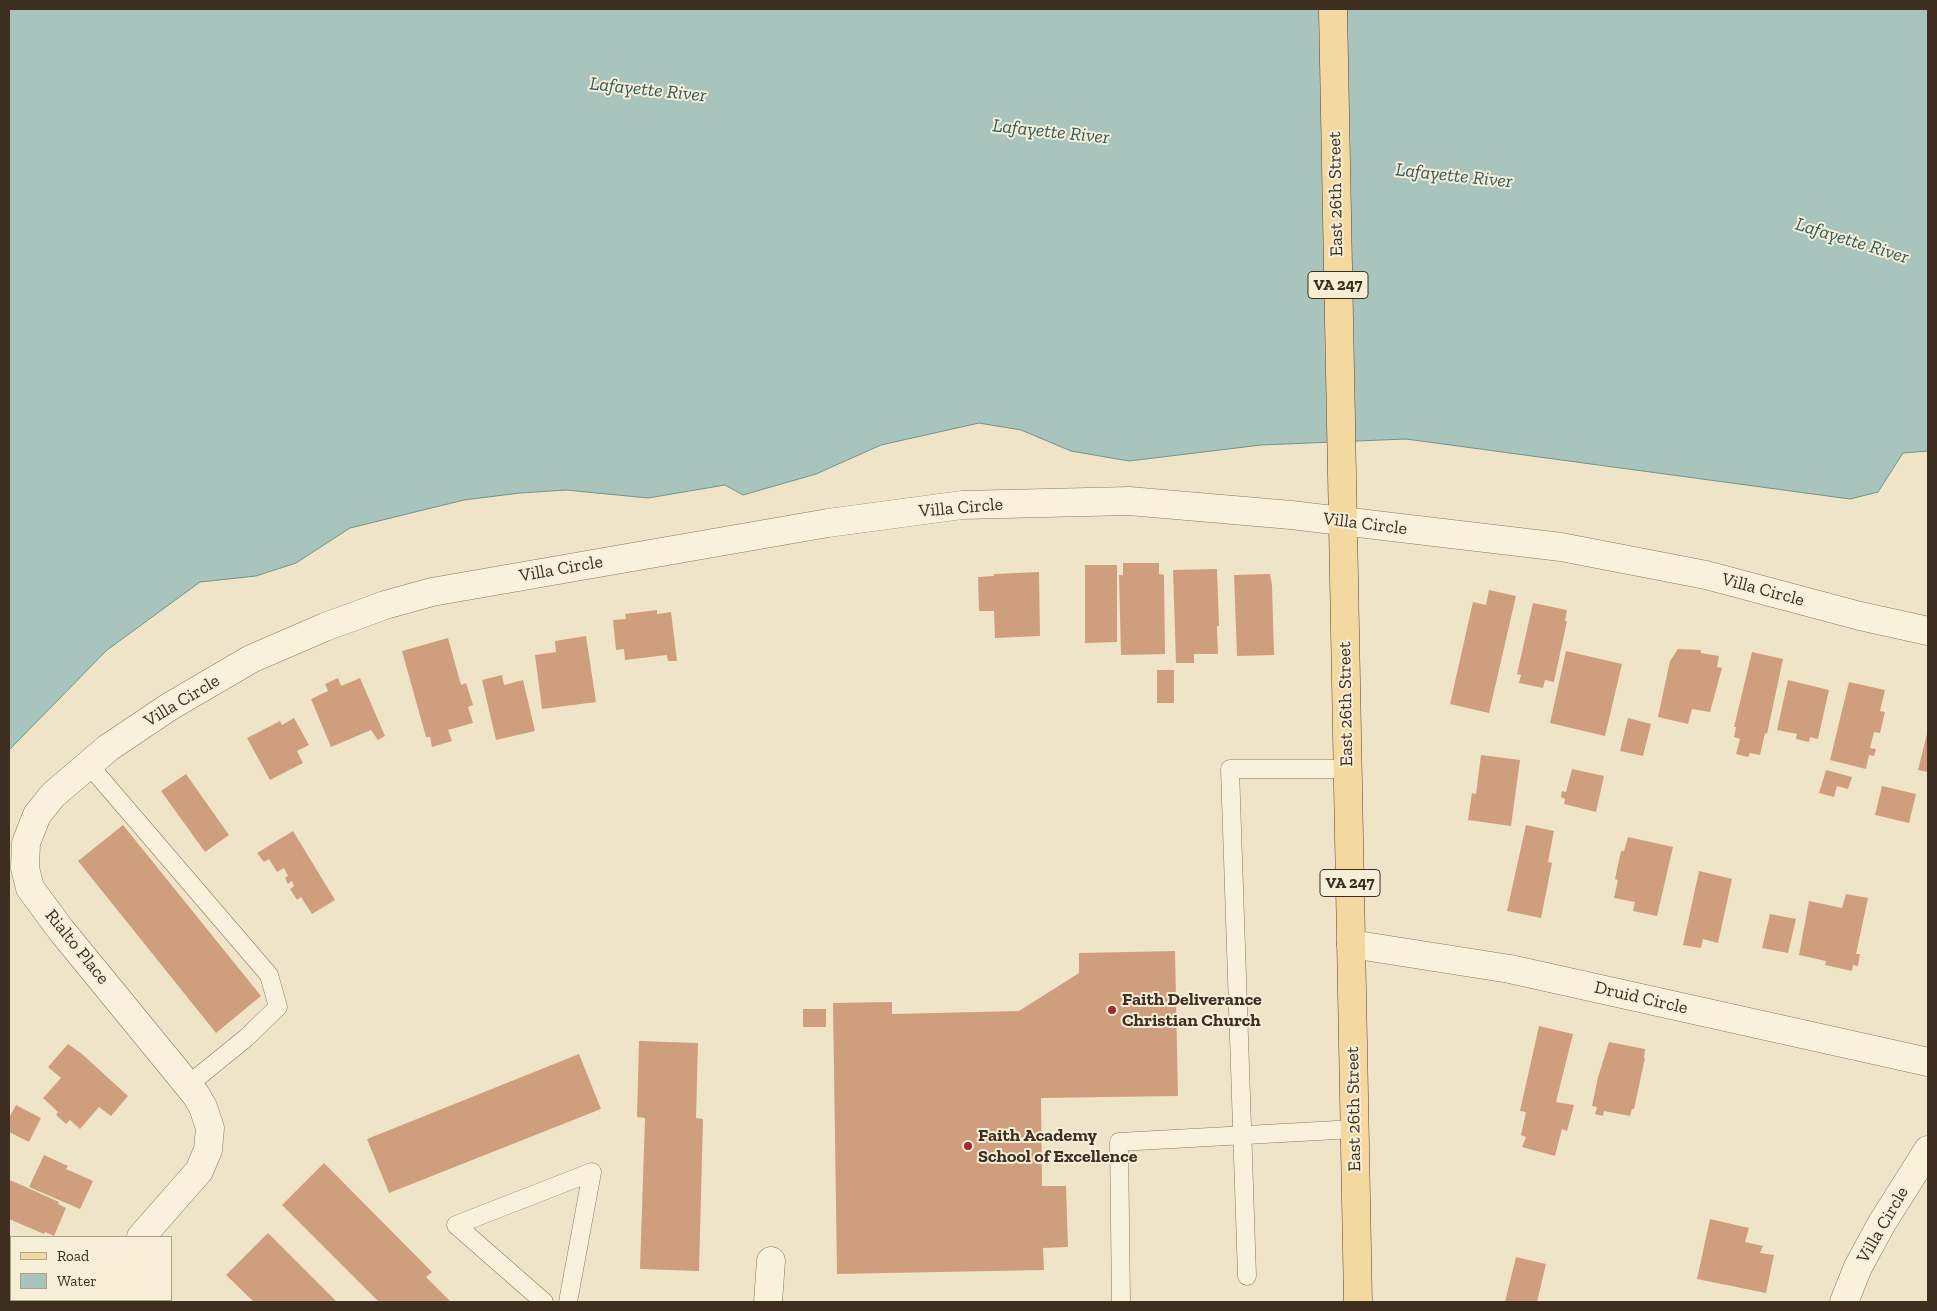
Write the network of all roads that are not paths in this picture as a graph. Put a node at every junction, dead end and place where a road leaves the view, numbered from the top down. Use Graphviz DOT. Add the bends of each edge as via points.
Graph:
graph roads {
  1 [pos="1333,9"];
  2 [pos="1342,521"];
  3 [pos="1928,631"];
  4 [pos="89,765"];
  5 [pos="1347,769"];
  6 [pos="47,803"];
  7 [pos="1351,944"];
  8 [pos="1928,1062"];
  9 [pos="185,1081"];
  10 [pos="1355,1129"];
  11 [pos="1242,1135"];
  12 [pos="1928,1150"];
  13 [pos="142,1236"];
  14 [pos="771,1261"];
  15 [pos="1247,1276"];
  16 [pos="1121,1295"];
  17 [pos="544,1302"];
  18 [pos="568,1302"];
  19 [pos="768,1302"];
  20 [pos="1358,1302"];
  21 [pos="1844,1302"];
  1 -- 2 [label="main road, East 26th Street / VA 247"];
  2 -- 3 [label="street, Villa Circle" via="1561,547 1706,575"];
  2 -- 4 [label="street, Villa Circle" via="1130,502 962,505 828,523 432,592 325,627 251,659 168,707"];
  2 -- 5 [label="main road, East 26th Street / VA 247"];
  4 -- 6 [label="street, Villa Circle"];
  4 -- 9 [label="lane" via="269,975 278,1007 246,1038"];
  5 -- 7 [label="main road, East 26th Street / VA 247"];
  5 -- 11 [label="lane" via="1230,769"];
  6 -- 9 [label="street, Rialto Place" via="37,815 26,843 25,868 30,888"];
  7 -- 8 [label="street, Druid Circle" via="1510,969"];
  7 -- 10 [label="main road, East 26th Street / VA 247"];
  9 -- 13 [label="street, Rialto Place" via="203,1107 210,1128 208,1150 200,1172"];
  10 -- 11 [label="lane"];
  10 -- 20 [label="main road, East 26th Street / VA 247"];
  11 -- 15 [label="lane"];
  11 -- 16 [label="lane" via="1119,1142"];
  12 -- 21 [label="street, Villa Circle" via="1882,1223 1858,1267"];
  14 -- 19 [label="street"];
  17 -- 18 [label="lane" via="456,1225 592,1172"];
}
